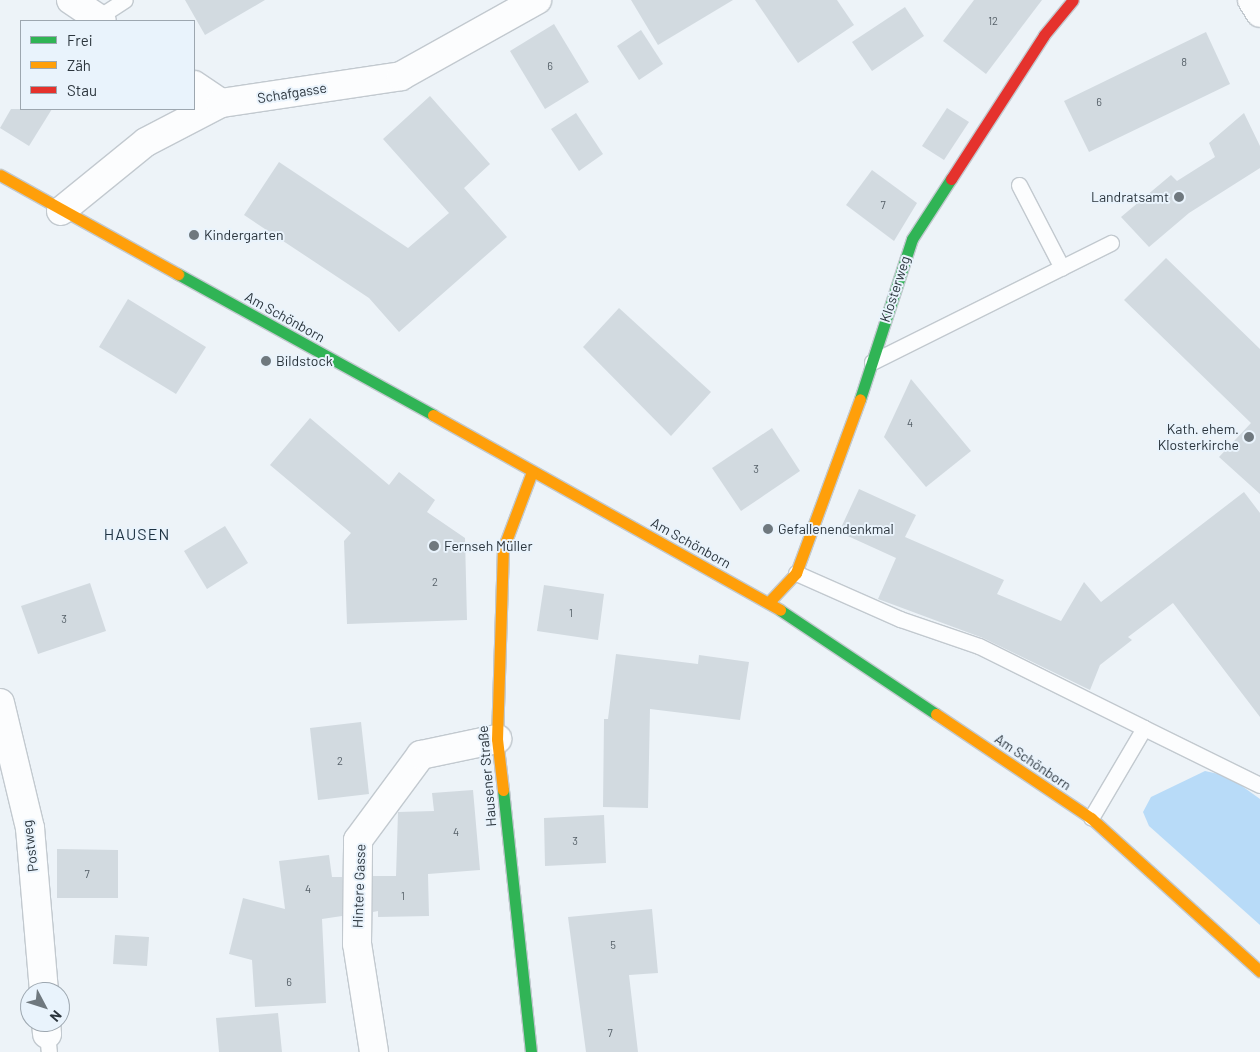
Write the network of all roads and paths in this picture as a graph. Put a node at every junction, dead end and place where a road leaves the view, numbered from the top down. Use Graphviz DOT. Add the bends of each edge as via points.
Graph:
graph roads {
  1 [pos="72,0"];
  2 [pos="125,0"];
  3 [pos="537,0"];
  4 [pos="1072,0"];
  5 [pos="1252,0"];
  6 [pos="1260,13"];
  7 [pos="100,20"];
  8 [pos="195,86"];
  9 [pos="220,103"];
  10 [pos="0,175"];
  11 [pos="1019,185"];
  12 [pos="61,211"];
  13 [pos="1111,243"];
  14 [pos="1062,268"];
  15 [pos="872,362"];
  16 [pos="532,472"];
  17 [pos="796,573"];
  18 [pos="769,602"];
  19 [pos="0,703"];
  20 [pos="1144,728"];
  21 [pos="496,739"];
  22 [pos="1260,785"];
  23 [pos="1091,818"];
  24 [pos="1260,970"];
  25 [pos="43,982"];
  26 [pos="374,1052"];
  27 [pos="531,1052"];
  1 -- 7 [label="street"];
  2 -- 7 [label="lane"];
  3 -- 9 [label="street, Schafgasse" via="401,76"];
  4 -- 15 [label="main road, Klosterweg" via="1044,35 912,239"];
  5 -- 6 [label="street"];
  8 -- 9 [label="street"];
  9 -- 12 [label="street, Schafgasse" via="146,142"];
  10 -- 12 [label="main road, Am Schönborn"];
  11 -- 14 [label="lane"];
  12 -- 16 [label="main road, Am Schönborn"];
  13 -- 14 [label="lane"];
  14 -- 15 [label="lane"];
  15 -- 17 [label="main road, Klosterweg" via="839,465"];
  16 -- 18 [label="main road, Am Schönborn"];
  16 -- 21 [label="main road, Hausener Straße" via="503,549"];
  17 -- 18 [label="main road, Klosterweg"];
  17 -- 20 [label="lane" via="900,619 979,646"];
  18 -- 23 [label="main road, Am Schönborn"];
  19 -- 25 [label="street, Postweg" via="30,828"];
  20 -- 22 [label="lane"];
  20 -- 23 [label="lane"];
  21 -- 26 [label="street, Hintere Gasse" via="421,755 358,840 358,944"];
  21 -- 27 [label="main road, Hausener Straße"];
  23 -- 24 [label="main road, Am Schönborn"];
}
